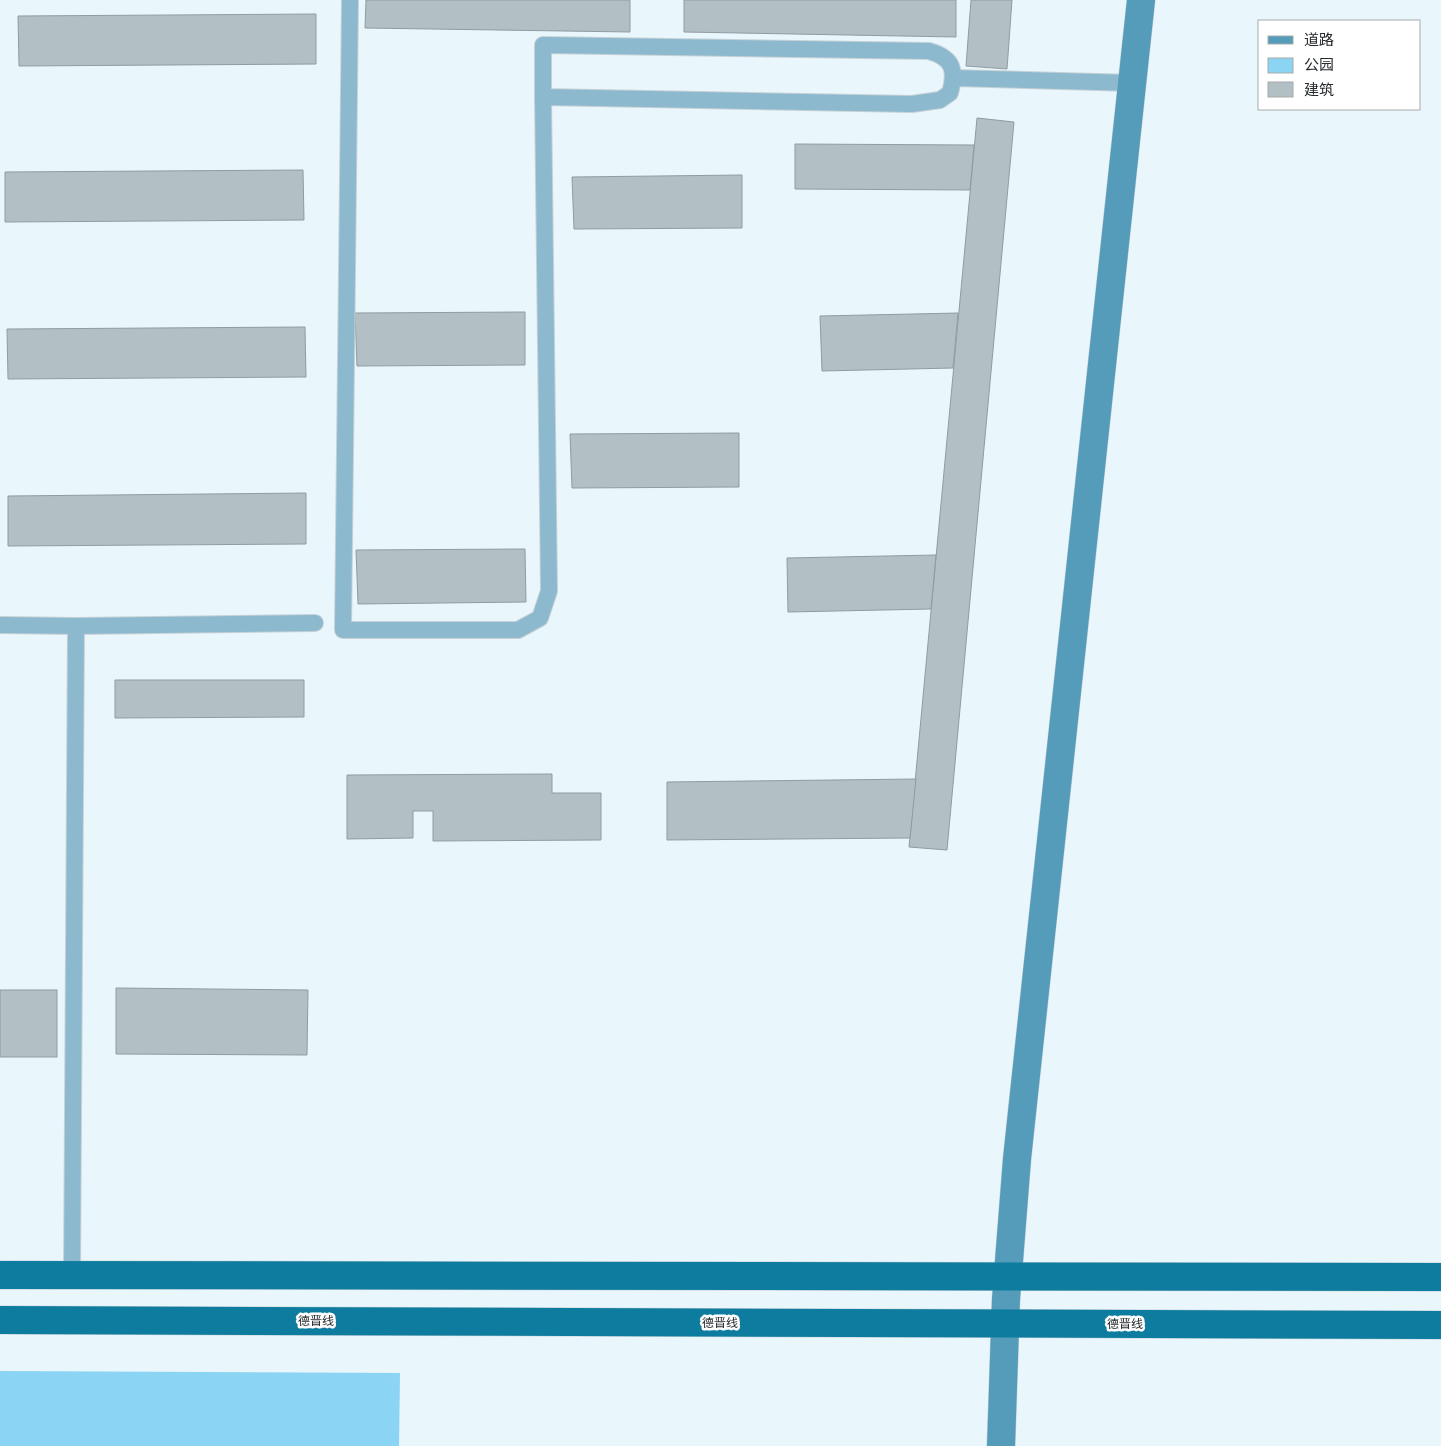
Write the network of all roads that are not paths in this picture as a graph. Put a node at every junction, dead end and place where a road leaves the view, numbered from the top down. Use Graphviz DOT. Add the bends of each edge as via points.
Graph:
graph roads {
  1 [pos="350,0"];
  2 [pos="1141,0"];
  3 [pos="954,78"];
  4 [pos="1133,83"];
  5 [pos="543,98"];
  6 [pos="315,623"];
  7 [pos="0,625"];
  8 [pos="76,626"];
  9 [pos="0,1274"];
  10 [pos="72,1275"];
  11 [pos="1008,1276"];
  12 [pos="1441,1277"];
  13 [pos="0,1320"];
  14 [pos="1006,1324"];
  15 [pos="1441,1325"];
  16 [pos="1001,1446"];
  1 -- 5 [label="lane" via="343,630 518,630 540,618 549,591"];
  2 -- 4 [label="main road"];
  3 -- 4 [label="lane"];
  3 -- 5 [label="lane" via="950,94 940,100 912,104"];
  3 -- 5 [label="lane" via="951,65 929,51 543,45"];
  4 -- 11 [label="main road" via="1017,1159"];
  6 -- 8 [label="lane"];
  7 -- 8 [label="lane"];
  8 -- 10 [label="lane"];
  9 -- 10 [label="highway"];
  10 -- 11 [label="highway"];
  11 -- 12 [label="highway"];
  11 -- 14 [label="main road"];
  13 -- 14 [label="highway, 德晋线"];
  14 -- 15 [label="highway, 德晋线"];
  14 -- 16 [label="main road"];
}
